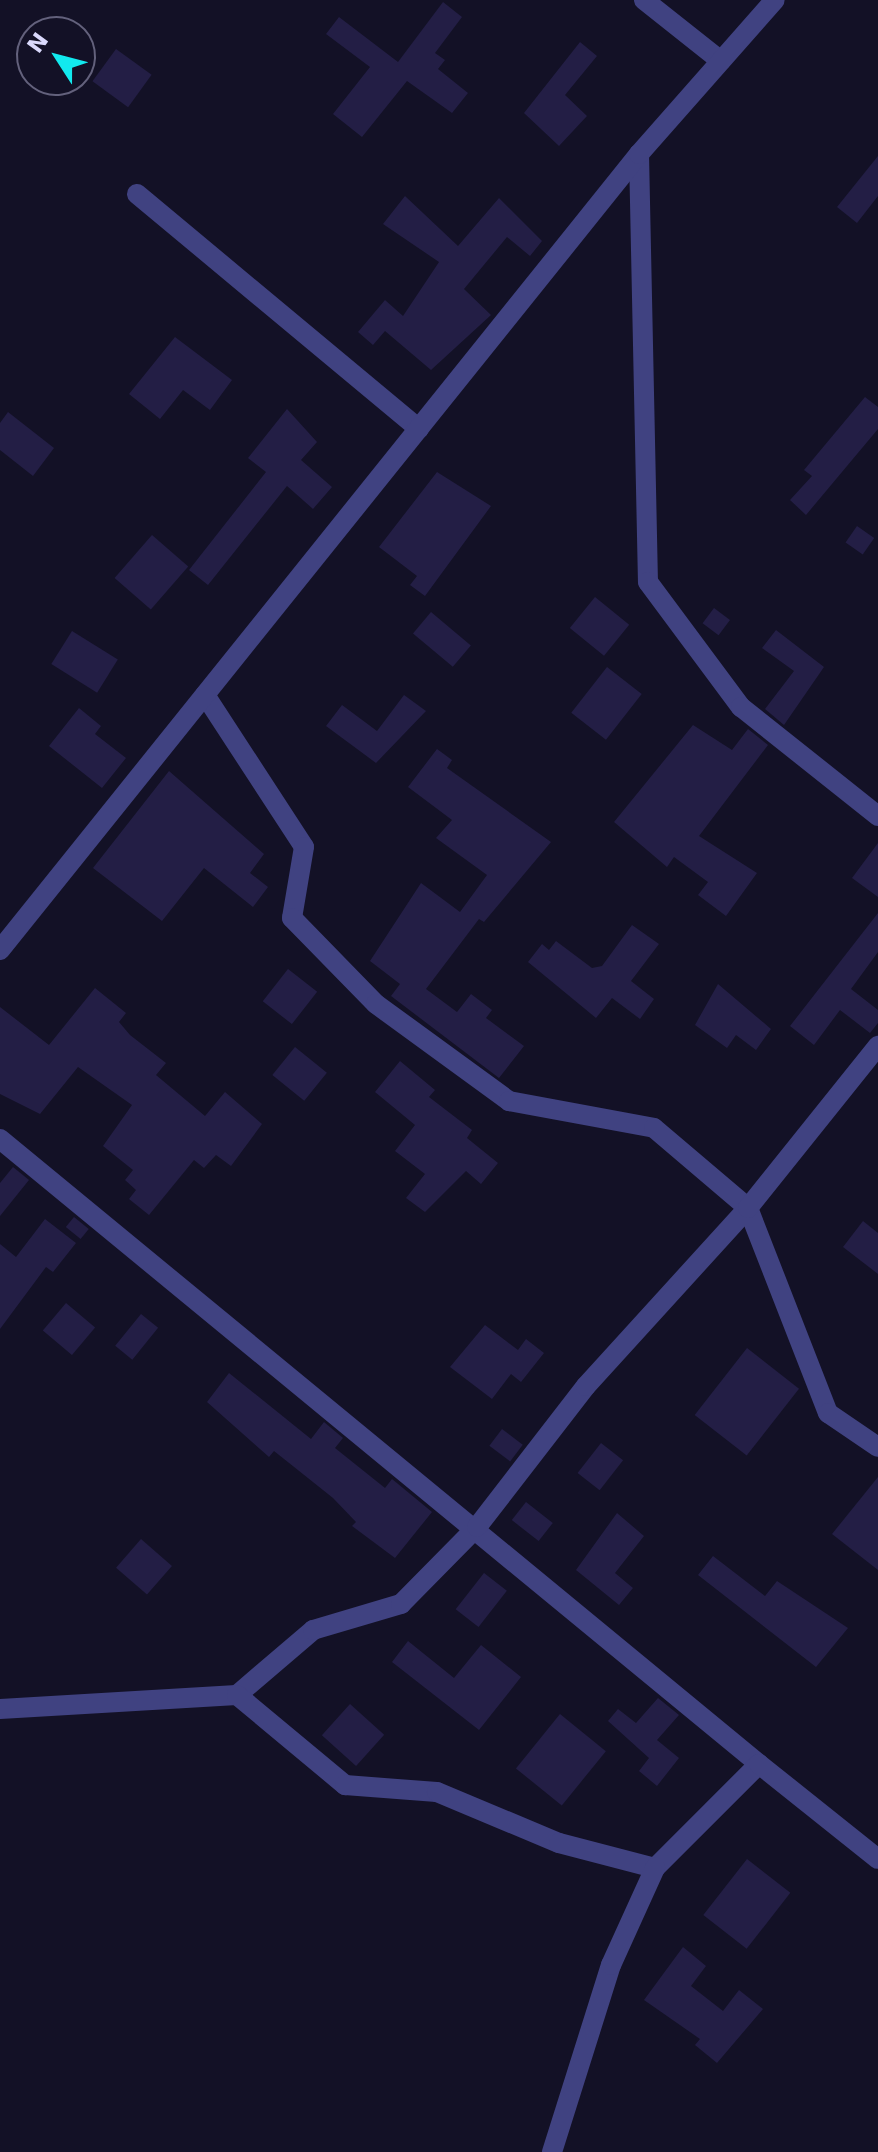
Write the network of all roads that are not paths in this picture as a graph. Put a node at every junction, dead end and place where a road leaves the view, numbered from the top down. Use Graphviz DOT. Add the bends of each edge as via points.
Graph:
graph roads {
  1 [pos="644,0"];
  2 [pos="775,0"];
  3 [pos="721,61"];
  4 [pos="639,154"];
  5 [pos="137,194"];
  6 [pos="419,429"];
  7 [pos="205,695"];
  8 [pos="878,816"];
  9 [pos="0,950"];
  10 [pos="878,1046"];
  11 [pos="0,1139"];
  12 [pos="748,1208"];
  13 [pos="878,1447"];
  14 [pos="477,1527"];
  15 [pos="237,1695"];
  16 [pos="0,1709"];
  17 [pos="759,1764"];
  18 [pos="878,1859"];
  19 [pos="655,1868"];
  20 [pos="552,2152"];
  1 -- 3 [label="street"];
  2 -- 3 [label="street"];
  3 -- 4 [label="street"];
  4 -- 6 [label="street"];
  4 -- 8 [label="street" via="648,582 741,707"];
  5 -- 6 [label="street"];
  6 -- 7 [label="street"];
  7 -- 9 [label="street"];
  7 -- 12 [label="street" via="304,847 292,918 376,1004 509,1101 654,1128"];
  10 -- 12 [label="street"];
  11 -- 14 [label="street"];
  12 -- 13 [label="street" via="828,1413"];
  12 -- 14 [label="street" via="586,1386"];
  14 -- 15 [label="street" via="401,1604 313,1630"];
  14 -- 17 [label="street"];
  15 -- 16 [label="street"];
  15 -- 19 [label="street" via="345,1785 437,1792 559,1843"];
  17 -- 18 [label="street"];
  17 -- 19 [label="street"];
  19 -- 20 [label="street" via="611,1965"];
}
